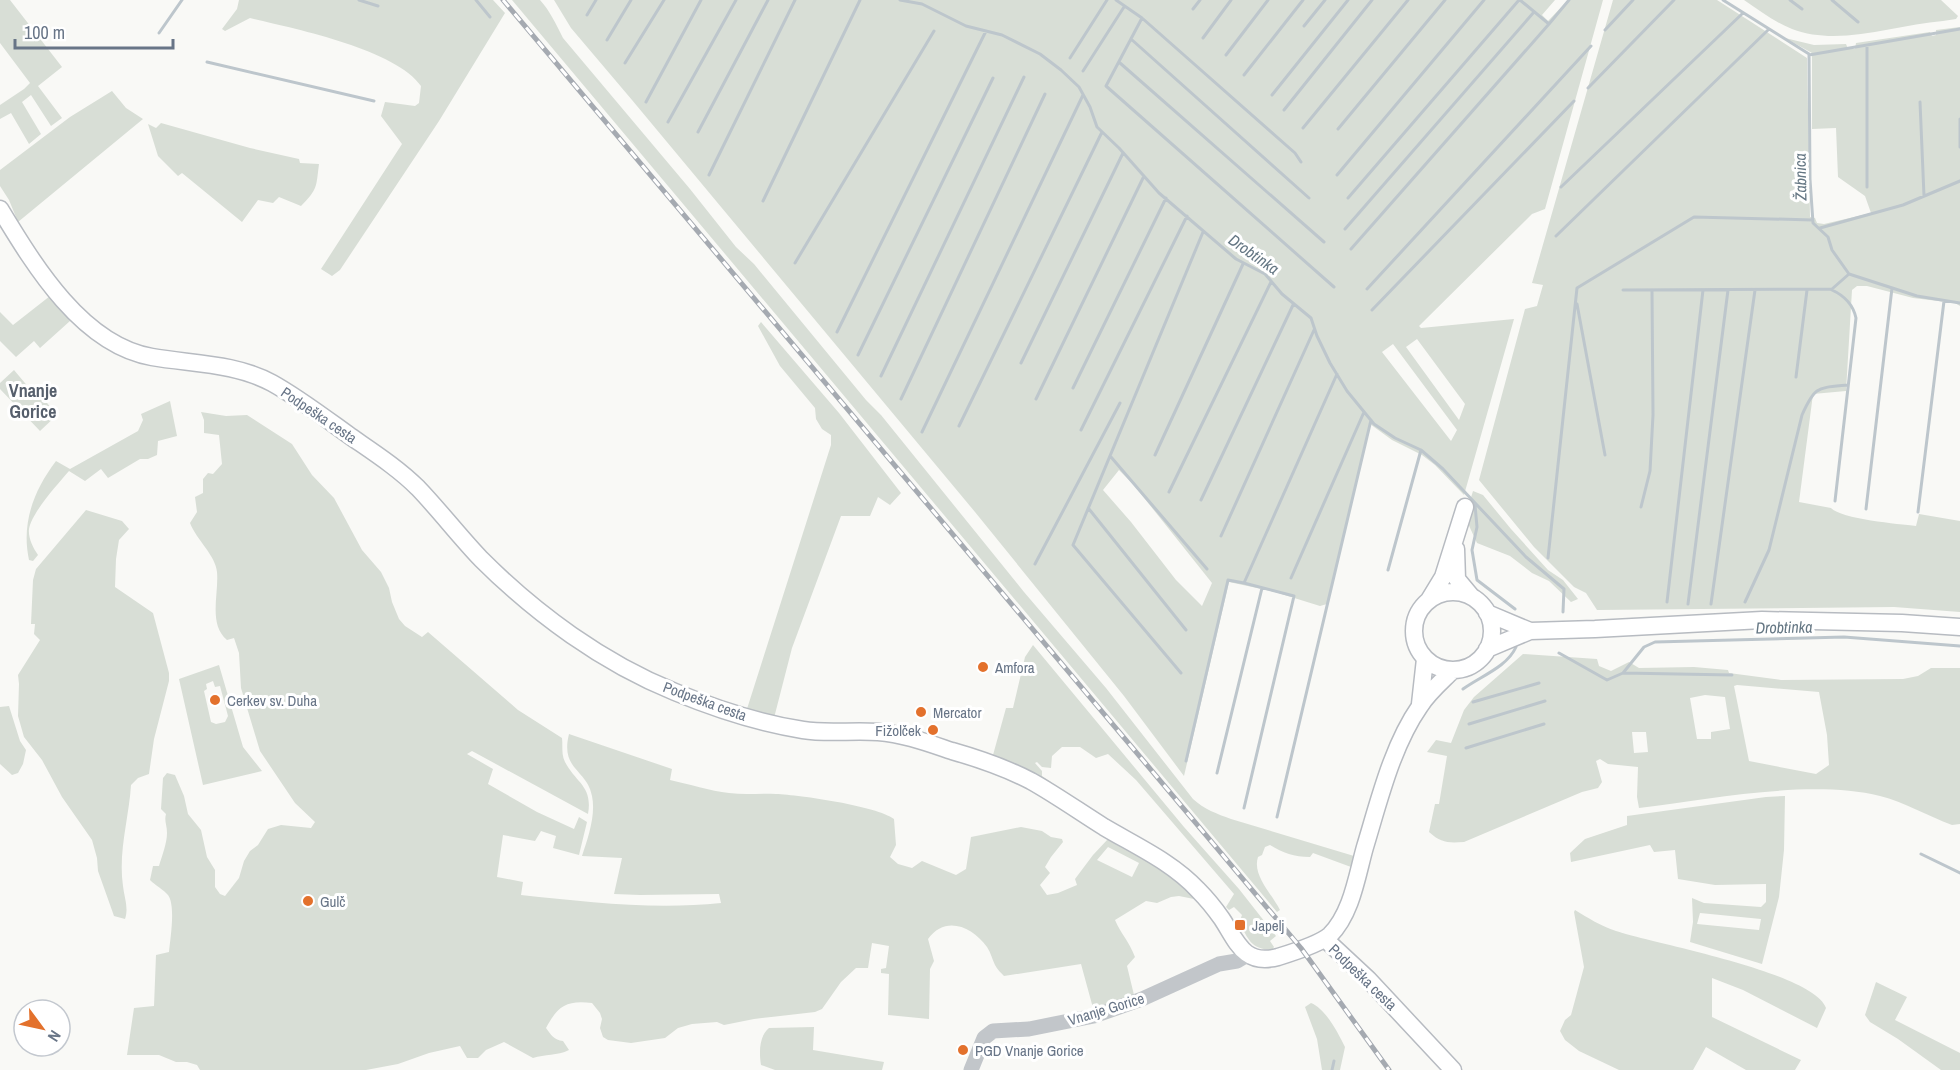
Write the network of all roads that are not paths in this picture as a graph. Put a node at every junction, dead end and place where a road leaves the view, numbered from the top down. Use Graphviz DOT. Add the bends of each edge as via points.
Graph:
graph roads {
  1 [pos="0,209"];
  2 [pos="1465,507"];
  3 [pos="1456,538"];
  4 [pos="1472,597"];
  5 [pos="1429,600"];
  6 [pos="1487,613"];
  7 [pos="1960,627"];
  8 [pos="1530,631"];
  9 [pos="1487,649"];
  10 [pos="1425,659"];
  11 [pos="1452,671"];
  12 [pos="1420,704"];
  13 [pos="1325,939"];
  14 [pos="1242,949"];
  15 [pos="971,1070"];
  16 [pos="1453,1070"];
  1 -- 14 [label="main road, Podpeška cesta" via="58,294 102,336 143,356 245,372 302,402 417,487 483,561 544,615 627,670 742,716 806,730 882,732 996,764 1035,783 1171,867 1200,891"];
  2 -- 3 [label="main road"];
  3 -- 4 [label="main road" via="1457,579"];
  3 -- 5 [label="main road" via="1443,577"];
  4 -- 5 [label="main road" via="1450,593"];
  4 -- 6 [label="main road"];
  5 -- 10 [label="main road" via="1420,609 1414,634"];
  6 -- 8 [label="main road"];
  6 -- 9 [label="main road" via="1491,637"];
  7 -- 8 [label="main road" via="1762,620"];
  8 -- 9 [label="main road"];
  9 -- 11 [label="main road" via="1469,666"];
  10 -- 11 [label="main road" via="1442,670"];
  10 -- 12 [label="main road"];
  11 -- 12 [label="main road"];
  12 -- 13 [label="main road" via="1392,763 1343,916"];
  13 -- 14 [label="main road, Podpeška cesta" via="1277,957 1260,958"];
  13 -- 16 [label="main road, Podpeška cesta"];
  14 -- 15 [label="street, Vnanje Gorice" via="1219,964 1142,999 1094,1016 1029,1029 999,1029 988,1034"];
}
